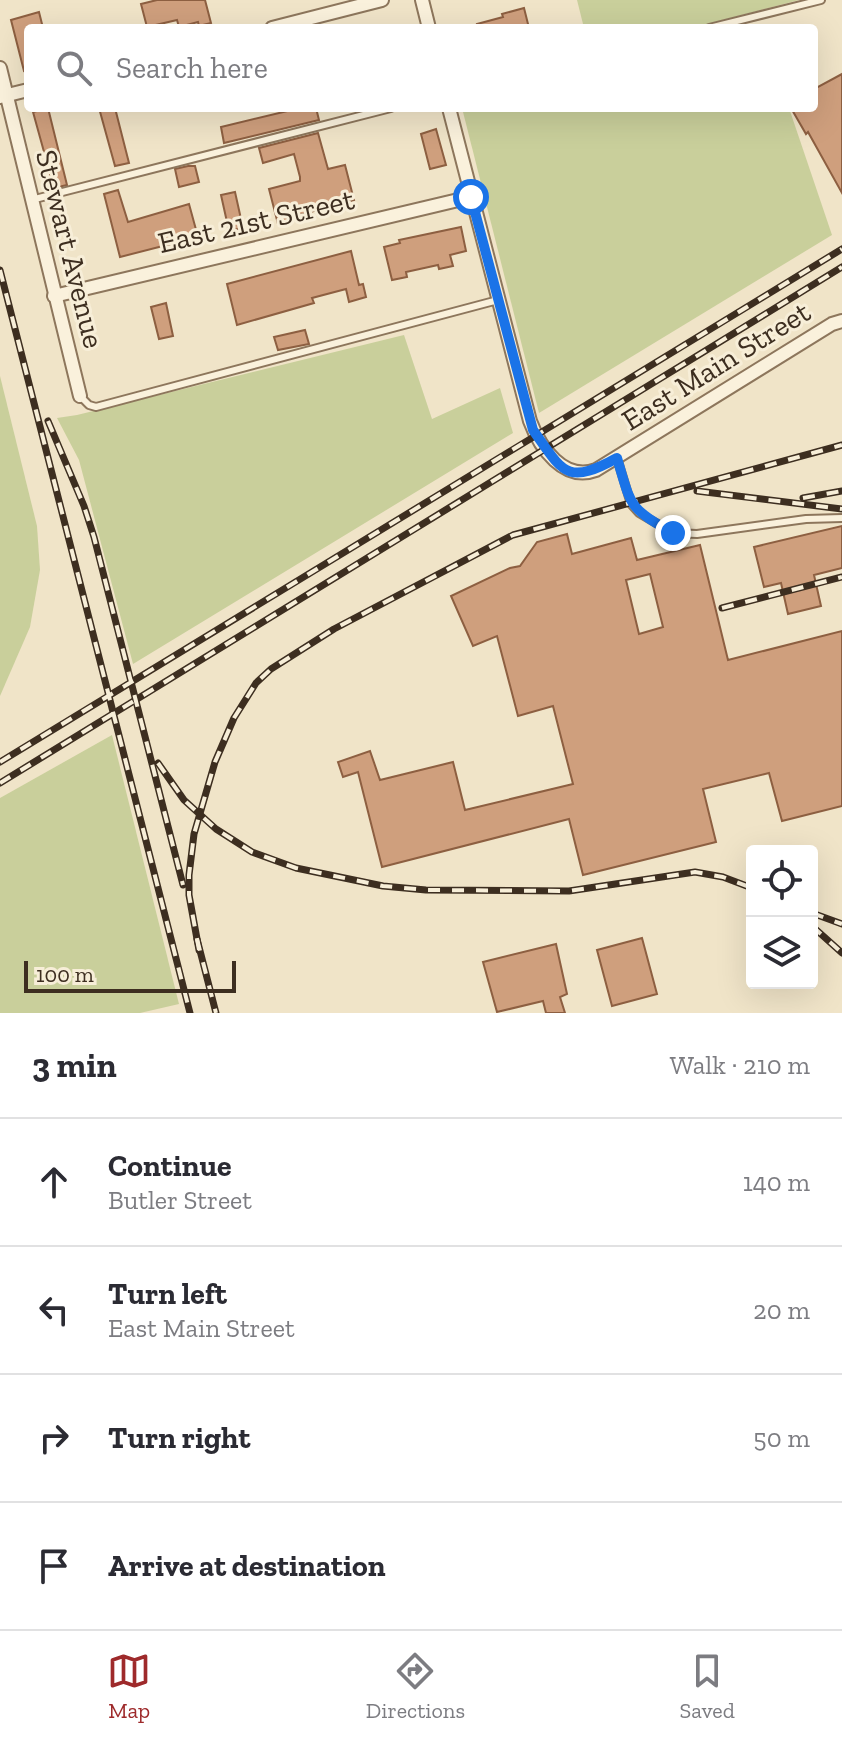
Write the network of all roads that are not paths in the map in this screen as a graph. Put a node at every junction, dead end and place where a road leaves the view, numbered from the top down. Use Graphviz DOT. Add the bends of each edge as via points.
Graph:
graph roads {
  1 [pos="382,0"];
  2 [pos="422,0"];
  3 [pos="821,0"];
  4 [pos="288,24"];
  5 [pos="428,24"];
  6 [pos="725,24"];
  7 [pos="0,68"];
  8 [pos="24,91"];
  9 [pos="4,96"];
  10 [pos="375,112"];
  11 [pos="450,112"];
  12 [pos="471,197"];
  13 [pos="31,200"];
  14 [pos="54,296"];
  15 [pos="498,300"];
  16 [pos="842,321"];
  17 [pos="80,396"];
  18 [pos="617,458"];
  19 [pos="842,518"];
  1 -- 4 [label="street"];
  2 -- 5 [label="street"];
  3 -- 6 [label="lane"];
  7 -- 9 [label="street, Stewart Avenue"];
  8 -- 9 [label="street"];
  9 -- 13 [label="street, Stewart Avenue"];
  10 -- 13 [label="lane"];
  11 -- 12 [label="street"];
  12 -- 14 [label="street, East 21st Street"];
  12 -- 15 [label="street"];
  13 -- 14 [label="street, Stewart Avenue"];
  14 -- 17 [label="street, Stewart Avenue"];
  15 -- 17 [label="lane" via="96,407"];
  15 -- 18 [label="street, East Main Street" via="533,430 556,462 586,473"];
  16 -- 18 [label="street, East Main Street"];
  18 -- 19 [label="lane" via="631,504 673,533"];
}
